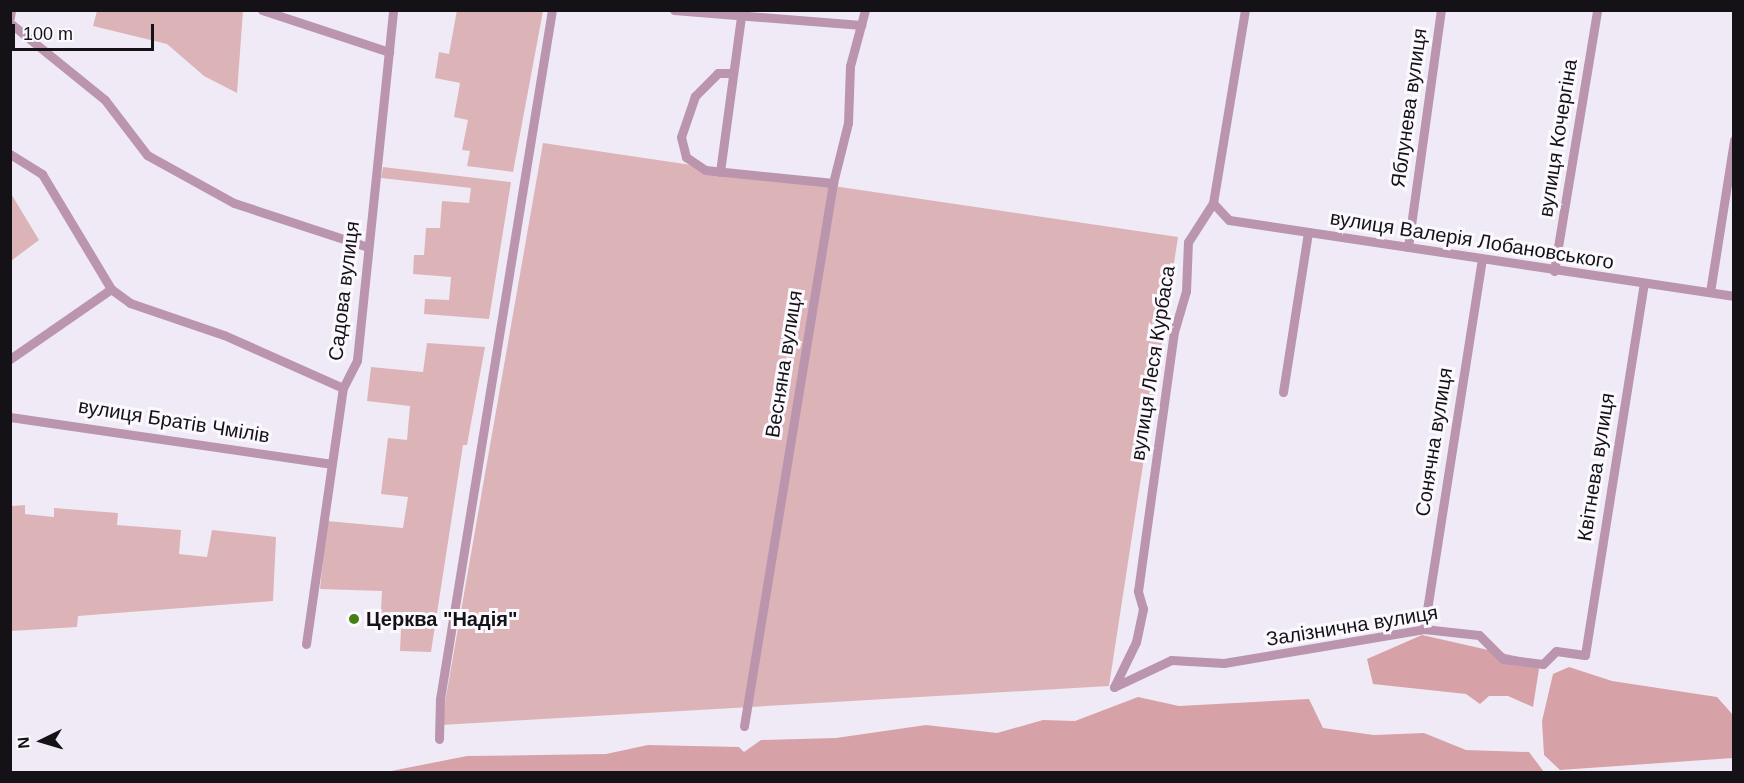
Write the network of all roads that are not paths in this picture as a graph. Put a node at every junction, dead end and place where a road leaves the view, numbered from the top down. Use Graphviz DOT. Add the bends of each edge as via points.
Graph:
graph roads {
  1 [pos="11,10"];
  2 [pos="262,10"];
  3 [pos="393,10"];
  4 [pos="552,10"];
  5 [pos="674,10"];
  6 [pos="865,10"];
  7 [pos="1245,10"];
  8 [pos="1442,10"];
  9 [pos="1597,10"];
  10 [pos="686,11"];
  11 [pos="741,16"];
  12 [pos="10,17"];
  13 [pos="10,23"];
  14 [pos="861,25"];
  15 [pos="389,52"];
  16 [pos="733,73"];
  17 [pos="1734,140"];
  18 [pos="10,154"];
  19 [pos="720,172"];
  20 [pos="833,183"];
  21 [pos="1213,203"];
  22 [pos="1308,232"];
  23 [pos="368,247"];
  24 [pos="1408,247"];
  25 [pos="1482,260"];
  26 [pos="1554,271"];
  27 [pos="1644,284"];
  28 [pos="111,289"];
  29 [pos="1710,292"];
  30 [pos="1734,296"];
  31 [pos="10,359"];
  32 [pos="343,388"];
  33 [pos="1283,392"];
  34 [pos="10,417"];
  35 [pos="331,464"];
  36 [pos="1424,629"];
  37 [pos="306,644"];
  38 [pos="1584,654"];
  39 [pos="1114,687"];
  40 [pos="744,726"];
  41 [pos="439,739"];
  1 -- 12 [label="street"];
  2 -- 15 [label="street"];
  3 -- 15 [label="street, Садова вулиця"];
  4 -- 41 [label="street" via="440,699"];
  5 -- 10 [label="street"];
  6 -- 14 [label="street, Весняна вулиця"];
  7 -- 21 [label="street, вулиця Леся Курбаса"];
  8 -- 24 [label="street, Яблунева вулиця"];
  9 -- 26 [label="street, вулиця Кочергіна"];
  10 -- 11 [label="street"];
  11 -- 14 [label="street"];
  11 -- 16 [label="street"];
  13 -- 23 [label="street" via="105,100 147,154 234,202"];
  14 -- 20 [label="street, Весняна вулиця" via="850,66 848,123"];
  15 -- 23 [label="street, Садова вулиця"];
  16 -- 19 [label="street"];
  16 -- 19 [label="street" via="718,73 695,96 681,137 686,157 705,170"];
  17 -- 29 [label="street"];
  18 -- 28 [label="street" via="42,174"];
  19 -- 20 [label="street"];
  20 -- 40 [label="street, Весняна вулиця"];
  21 -- 22 [label="street, вулиця Валерія Лобановського" via="1229,220"];
  21 -- 39 [label="street, вулиця Леся Курбаса" via="1188,242 1186,291 1174,332 1138,591 1143,609 1136,642"];
  22 -- 24 [label="street, вулиця Валерія Лобановського"];
  22 -- 33 [label="street"];
  23 -- 32 [label="street, Садова вулиця" via="357,360"];
  24 -- 25 [label="street, вулиця Валерія Лобановського"];
  25 -- 26 [label="street, вулиця Валерія Лобановського"];
  25 -- 36 [label="street, Сонячна вулиця"];
  26 -- 27 [label="street, вулиця Валерія Лобановського"];
  27 -- 29 [label="street, вулиця Валерія Лобановського"];
  27 -- 38 [label="street, Квітнева вулиця"];
  28 -- 31 [label="street"];
  28 -- 32 [label="street" via="130,303 224,335"];
  29 -- 30 [label="street, вулиця Валерія Лобановського"];
  32 -- 35 [label="street, Садова вулиця"];
  34 -- 35 [label="street, вулиця Братів Чмілів"];
  35 -- 37 [label="street, Садова вулиця"];
  36 -- 38 [label="street, Залізнична вулиця" via="1479,635 1503,659 1543,664 1556,651"];
  36 -- 39 [label="street, Залізнична вулиця" via="1224,663 1171,660"];
}
